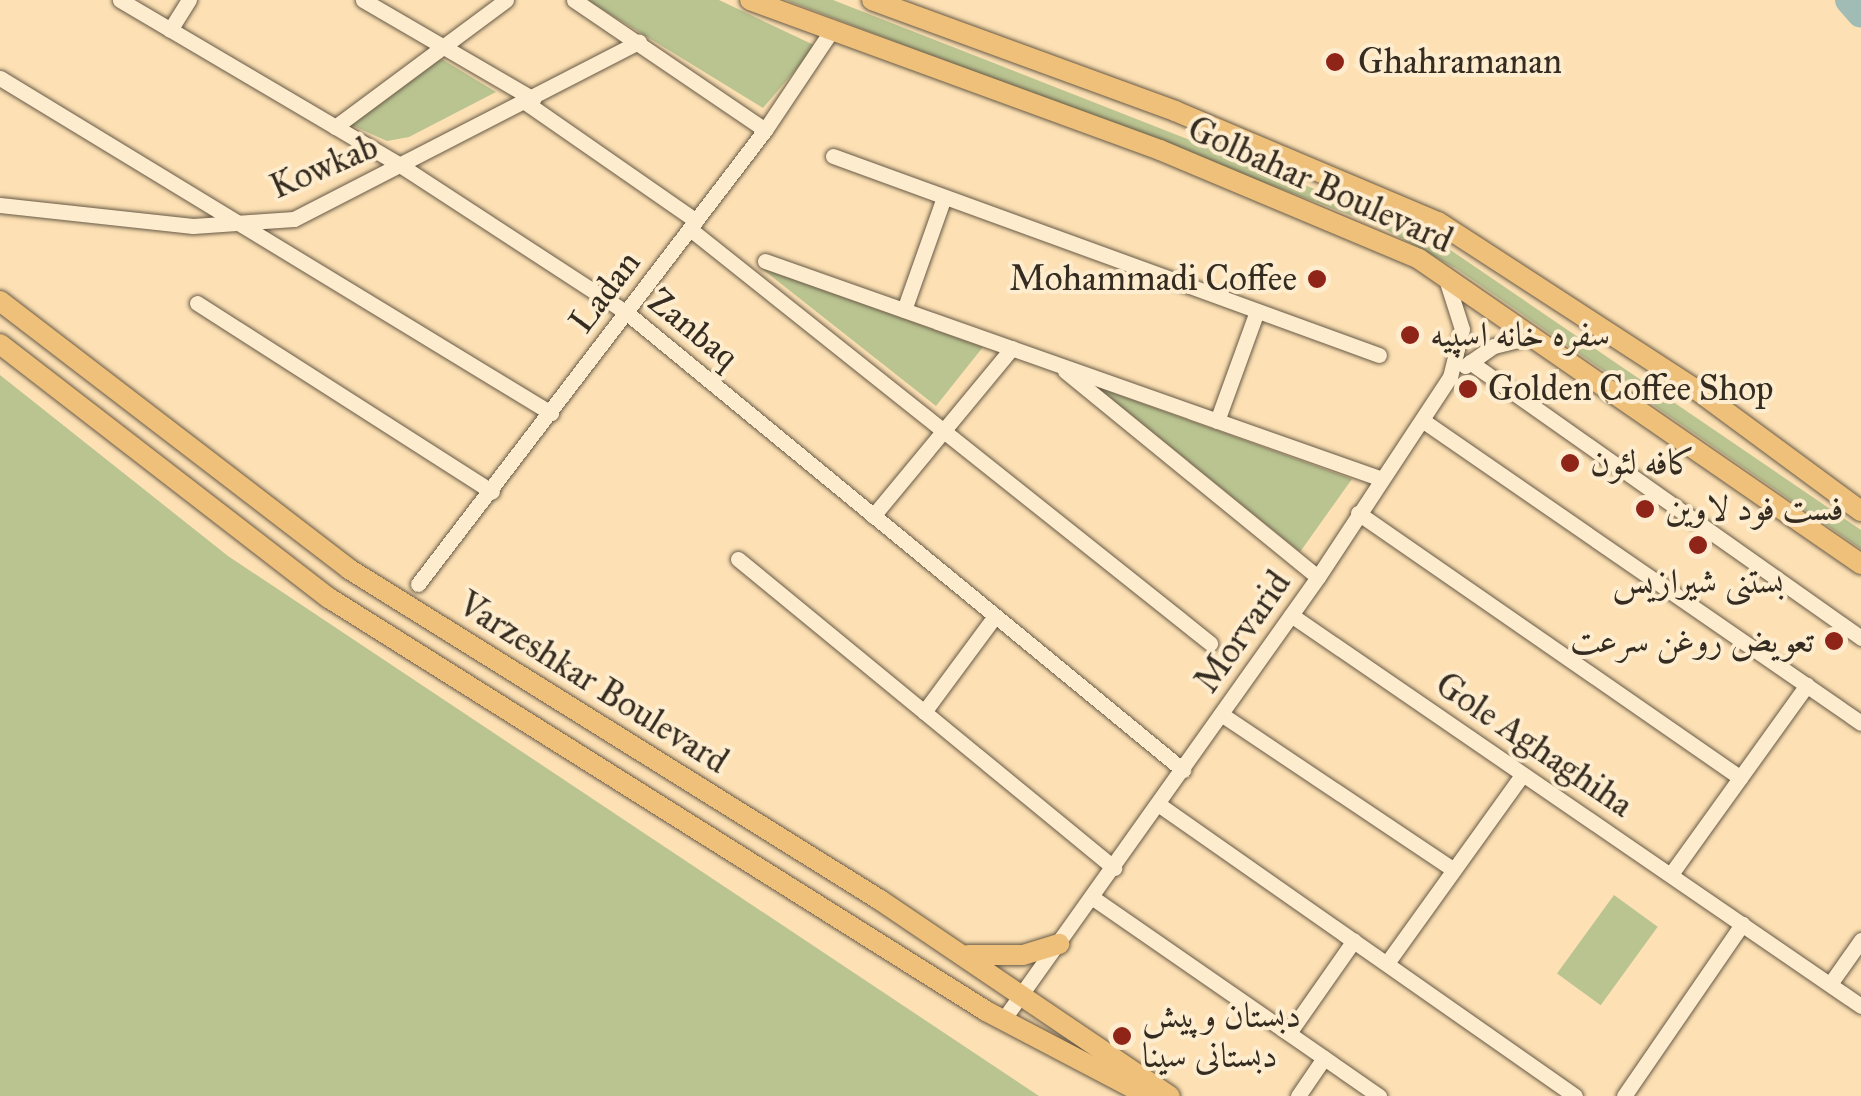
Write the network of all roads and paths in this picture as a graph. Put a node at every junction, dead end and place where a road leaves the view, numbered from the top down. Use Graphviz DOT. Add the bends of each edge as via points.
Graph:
graph roads {
  1 [pos="120,0"];
  2 [pos="189,0"];
  3 [pos="363,0"];
  4 [pos="506,0"];
  5 [pos="574,0"];
  6 [pos="750,0"];
  7 [pos="872,0"];
  8 [pos="170,30"];
  9 [pos="832,30"];
  10 [pos="639,42"];
  11 [pos="442,48"];
  12 [pos="0,78"];
  13 [pos="529,101"];
  14 [pos="334,127"];
  15 [pos="765,130"];
  16 [pos="833,156"];
  17 [pos="403,168"];
  18 [pos="944,197"];
  19 [pos="2,206"];
  20 [pos="693,225"];
  21 [pos="246,227"];
  22 [pos="766,261"];
  23 [pos="1444,274"];
  24 [pos="0,300"];
  25 [pos="197,303"];
  26 [pos="904,310"];
  27 [pos="1257,311"];
  28 [pos="626,312"];
  29 [pos="1534,336"];
  30 [pos="0,344"];
  31 [pos="1012,348"];
  32 [pos="1379,356"];
  33 [pos="1470,362"];
  34 [pos="1055,364"];
  35 [pos="1450,377"];
  36 [pos="552,413"];
  37 [pos="1422,420"];
  38 [pos="1217,421"];
  39 [pos="943,431"];
  40 [pos="1382,478"];
  41 [pos="492,492"];
  42 [pos="1861,511"];
  43 [pos="1358,513"];
  44 [pos="874,516"];
  45 [pos="738,559"];
  46 [pos="1861,564"];
  47 [pos="1318,577"];
  48 [pos="418,584"];
  49 [pos="1291,615"];
  50 [pos="995,616"];
  51 [pos="1861,638"];
  52 [pos="1210,643"];
  53 [pos="1807,685"];
  54 [pos="924,712"];
  55 [pos="1221,714"];
  56 [pos="1861,723"];
  57 [pos="1182,770"];
  58 [pos="1522,774"];
  59 [pos="1740,778"];
  60 [pos="1158,804"];
  61 [pos="1114,868"];
  62 [pos="1454,870"];
  63 [pos="1671,874"];
  64 [pos="1093,898"];
  65 [pos="1742,924"];
  66 [pos="1354,940"];
  67 [pos="1861,940"];
  68 [pos="1059,944"];
  69 [pos="965,956"];
  70 [pos="1388,963"];
  71 [pos="1830,984"];
  72 [pos="1023,993"];
  73 [pos="1861,1006"];
  74 [pos="1003,1020"];
  75 [pos="1289,1034"];
  76 [pos="1324,1058"];
  77 [pos="1148,1096"];
  78 [pos="1170,1096"];
  79 [pos="1298,1096"];
  80 [pos="1379,1096"];
  81 [pos="1575,1096"];
  82 [pos="1624,1096"];
  1 -- 8 [label="street, Zanbaq"];
  2 -- 8 [label="street"];
  3 -- 11 [label="street"];
  4 -- 11 [label="street"];
  5 -- 10 [label="street"];
  6 -- 9 [label="main road, Golbahar Boulevard"];
  7 -- 42 [label="main road, Golbahar Boulevard" via="1176,111 1438,222 1698,391"];
  8 -- 14 [label="street, Zanbaq"];
  9 -- 15 [label="street, Ladan"];
  9 -- 23 [label="main road, Golbahar Boulevard" via="1160,150"];
  10 -- 13 [label="street, Kowkab"];
  10 -- 15 [label="street"];
  11 -- 13 [label="street"];
  11 -- 14 [label="street"];
  12 -- 21 [label="street"];
  13 -- 17 [label="street, Kowkab"];
  13 -- 20 [label="street"];
  14 -- 17 [label="street, Zanbaq"];
  15 -- 20 [label="street, Ladan"];
  16 -- 18 [label="street"];
  17 -- 21 [label="street, Kowkab" via="333,204"];
  17 -- 28 [label="street, Zanbaq"];
  18 -- 26 [label="street"];
  18 -- 27 [label="street"];
  19 -- 21 [label="street, Kowkab"];
  20 -- 28 [label="street, Ladan"];
  20 -- 39 [label="street"];
  21 -- 36 [label="street"];
  22 -- 26 [label="street"];
  23 -- 29 [label="main road, Golbahar Boulevard"];
  23 -- 35 [label="street" via="1462,329"];
  24 -- 69 [label="main road, Varzeshkar Boulevard" via="349,569"];
  25 -- 41 [label="street"];
  26 -- 31 [label="street"];
  27 -- 32 [label="street"];
  27 -- 38 [label="street"];
  28 -- 36 [label="street, Ladan"];
  28 -- 44 [label="street, Zanbaq"];
  29 -- 33 [label="street, Morvarid" via="1494,346"];
  29 -- 46 [label="main road, Golbahar Boulevard"];
  30 -- 74 [label="main road, Varzeshkar Boulevard" via="290,572"];
  31 -- 34 [label="street"];
  31 -- 39 [label="street"];
  33 -- 35 [label="street, Morvarid"];
  33 -- 51 [label="street"];
  34 -- 38 [label="street"];
  34 -- 47 [label="street"];
  35 -- 37 [label="street, Morvarid"];
  36 -- 41 [label="street, Ladan"];
  37 -- 40 [label="street, Morvarid"];
  37 -- 53 [label="street"];
  38 -- 40 [label="street"];
  39 -- 44 [label="street"];
  39 -- 52 [label="street"];
  40 -- 43 [label="street, Morvarid"];
  41 -- 48 [label="street, Ladan"];
  43 -- 47 [label="street, Morvarid"];
  43 -- 59 [label="street"];
  44 -- 50 [label="street, Zanbaq"];
  45 -- 54 [label="street"];
  47 -- 49 [label="street, Morvarid"];
  49 -- 55 [label="street, Morvarid"];
  49 -- 58 [label="street, Gole Aghaghiha"];
  50 -- 54 [label="street"];
  50 -- 57 [label="street, Zanbaq"];
  53 -- 56 [label="street"];
  53 -- 59 [label="street"];
  54 -- 61 [label="street"];
  55 -- 57 [label="street, Morvarid"];
  55 -- 62 [label="street"];
  57 -- 60 [label="street, Morvarid"];
  58 -- 62 [label="street"];
  58 -- 63 [label="street, Gole Aghaghiha"];
  59 -- 63 [label="street"];
  60 -- 61 [label="street, Morvarid"];
  60 -- 66 [label="street"];
  61 -- 64 [label="street, Morvarid"];
  62 -- 70 [label="street"];
  63 -- 65 [label="street, Gole Aghaghiha"];
  64 -- 68 [label="street, Morvarid"];
  64 -- 75 [label="street"];
  65 -- 71 [label="street, Gole Aghaghiha"];
  65 -- 82 [label="street"];
  66 -- 70 [label="street"];
  66 -- 75 [label="street"];
  67 -- 71 [label="street"];
  68 -- 69 [label="main road" via="1023,955"];
  68 -- 72 [label="street, Morvarid"];
  69 -- 72 [label="main road, Varzeshkar Boulevard"];
  70 -- 81 [label="street"];
  71 -- 73 [label="street, Gole Aghaghiha"];
  72 -- 74 [label="street, Morvarid"];
  72 -- 78 [label="main road, Varzeshkar Boulevard"];
  74 -- 77 [label="main road, Varzeshkar Boulevard"];
  75 -- 76 [label="street"];
  76 -- 79 [label="street"];
  76 -- 80 [label="street"];
}
